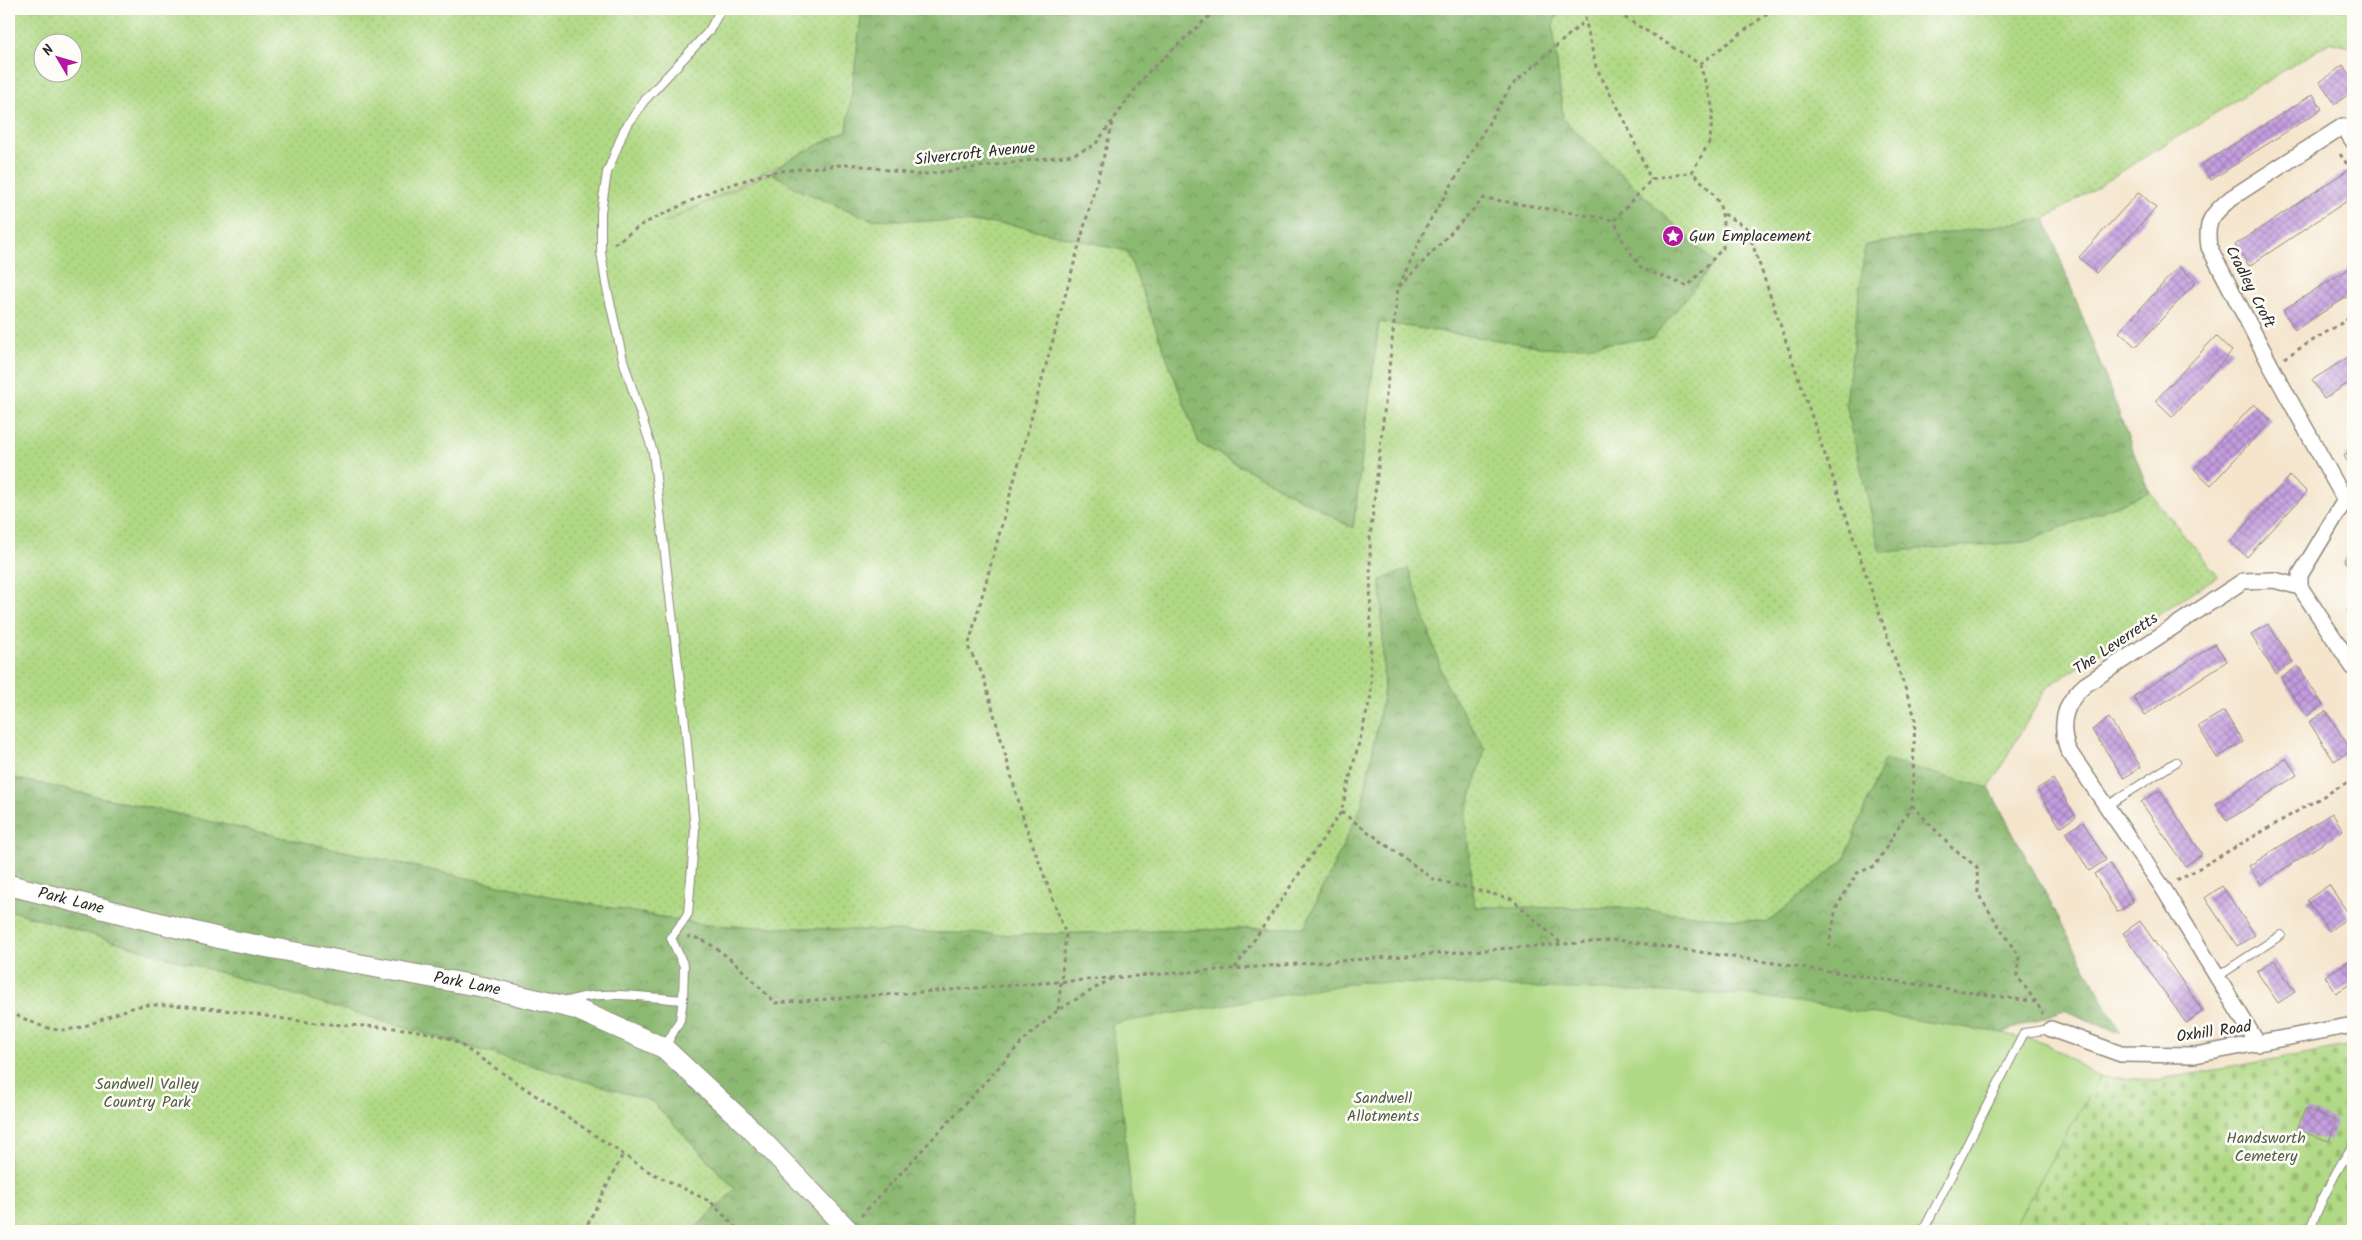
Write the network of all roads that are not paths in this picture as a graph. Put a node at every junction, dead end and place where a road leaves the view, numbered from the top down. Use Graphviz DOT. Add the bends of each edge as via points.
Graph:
graph roads {
  1 [pos="721,9"];
  2 [pos="2353,141"];
  3 [pos="2349,498"];
  4 [pos="2300,587"];
  5 [pos="2353,667"];
  6 [pos="2176,762"];
  7 [pos="2107,806"];
  8 [pos="9,885"];
  9 [pos="2282,935"];
  10 [pos="2217,977"];
  11 [pos="683,1000"];
  12 [pos="561,1005"];
  13 [pos="2353,1026"];
  14 [pos="2051,1029"];
  15 [pos="2258,1044"];
  16 [pos="664,1048"];
  17 [pos="2353,1146"];
  18 [pos="849,1230"];
  19 [pos="1923,1231"];
  20 [pos="2309,1231"];
  1 -- 11 [label="lane" via="709,31 644,101 624,130 607,173 601,212 601,252 623,360 653,452 686,734 695,830 688,914 671,938 684,966"];
  2 -- 3 [label="street, Cradley Croft" via="2344,126 2231,198 2217,211 2206,230 2209,247 2271,366"];
  3 -- 4 [label="street" via="2300,575"];
  4 -- 5 [label="street"];
  4 -- 7 [label="street, The Leverretts" via="2274,580 2243,581 2074,694 2067,706 2064,737 2068,750"];
  6 -- 7 [label="lane"];
  7 -- 10 [label="street, The Leverretts" via="2163,888"];
  8 -- 12 [label="street, Park Lane" via="223,939 482,987"];
  9 -- 10 [label="lane"];
  10 -- 15 [label="street, The Leverretts"];
  11 -- 12 [label="lane" via="579,996"];
  11 -- 16 [label="lane" via="680,1020"];
  12 -- 16 [label="street, Park Lane"];
  13 -- 15 [label="street, Oxhill Road"];
  14 -- 15 [label="street, Oxhill Road" via="2122,1054 2195,1055"];
  14 -- 19 [label="lane" via="2024,1033"];
  16 -- 18 [label="street, Park Lane" via="750,1128"];
  17 -- 20 [label="lane" via="2320,1202"];
}
